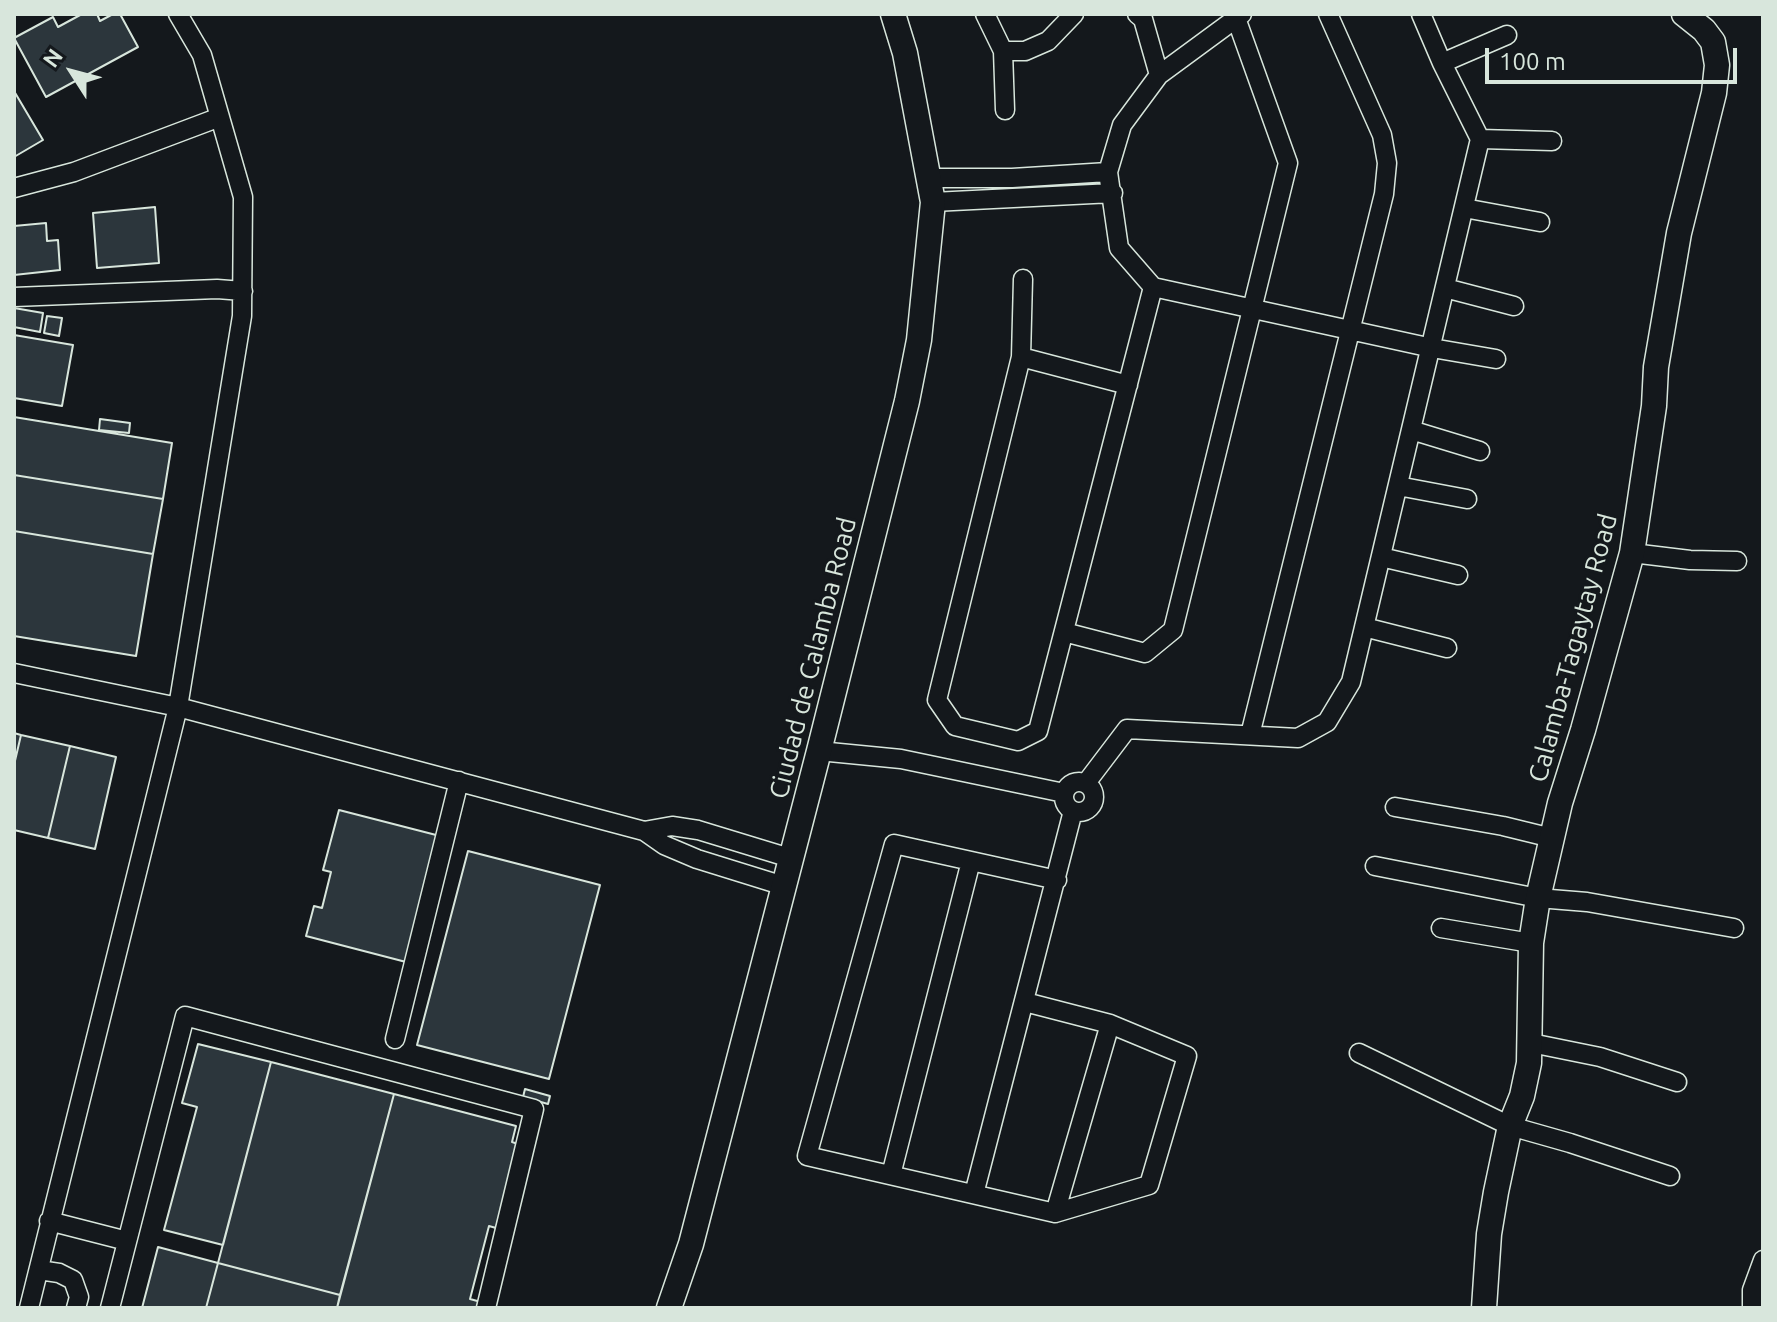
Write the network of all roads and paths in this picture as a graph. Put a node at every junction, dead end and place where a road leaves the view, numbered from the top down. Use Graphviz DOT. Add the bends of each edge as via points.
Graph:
graph roads {
  1 [pos="178,14"];
  2 [pos="893,14"];
  3 [pos="985,14"];
  4 [pos="1074,14"];
  5 [pos="1137,14"];
  6 [pos="1328,14"];
  7 [pos="1421,14"];
  8 [pos="1684,14"];
  9 [pos="1239,16"];
  10 [pos="1507,35"];
  11 [pos="1003,51"];
  12 [pos="1442,63"];
  13 [pos="1159,75"];
  14 [pos="1005,110"];
  15 [pos="220,117"];
  16 [pos="1480,139"];
  17 [pos="1552,141"];
  18 [pos="1108,172"];
  19 [pos="14,188"];
  20 [pos="931,190"];
  21 [pos="1113,193"];
  22 [pos="1464,208"];
  23 [pos="1540,222"];
  24 [pos="1023,279"];
  25 [pos="1153,287"];
  26 [pos="1445,288"];
  27 [pos="243,291"];
  28 [pos="14,297"];
  29 [pos="1514,306"];
  30 [pos="1254,308"];
  31 [pos="1351,329"];
  32 [pos="1432,348"];
  33 [pos="1021,357"];
  34 [pos="1496,359"];
  35 [pos="1128,385"];
  36 [pos="1411,430"];
  37 [pos="1480,451"];
  38 [pos="1398,486"];
  39 [pos="1467,499"];
  40 [pos="1632,553"];
  41 [pos="1381,557"];
  42 [pos="1737,561"];
  43 [pos="1458,575"];
  44 [pos="1364,627"];
  45 [pos="1064,632"];
  46 [pos="1447,648"];
  47 [pos="14,673"];
  48 [pos="178,707"];
  49 [pos="1250,735"];
  50 [pos="819,751"];
  51 [pos="459,781"];
  52 [pos="1086,783"];
  53 [pos="1069,802"];
  54 [pos="1395,807"];
  55 [pos="644,831"];
  56 [pos="1552,838"];
  57 [pos="790,858"];
  58 [pos="971,861"];
  59 [pos="1375,866"];
  60 [pos="1057,880"];
  61 [pos="784,886"];
  62 [pos="1538,898"];
  63 [pos="1441,928"];
  64 [pos="1734,928"];
  65 [pos="1531,943"];
  66 [pos="1025,1002"];
  67 [pos="1110,1024"];
  68 [pos="395,1039"];
  69 [pos="1531,1043"];
  70 [pos="1359,1053"];
  71 [pos="1677,1082"];
  72 [pos="1510,1126"];
  73 [pos="891,1175"];
  74 [pos="1670,1176"];
  75 [pos="974,1194"];
  76 [pos="1055,1213"];
  77 [pos="49,1221"];
  78 [pos="127,1241"];
  79 [pos="1763,1260"];
  80 [pos="39,1270"];
  81 [pos="29,1308"];
  82 [pos="76,1308"];
  83 [pos="110,1308"];
  84 [pos="486,1308"];
  85 [pos="669,1308"];
  86 [pos="1484,1308"];
  87 [pos="1752,1308"];
  1 -- 15 [label="street" via="202,55"];
  2 -- 20 [label="main road, Ciudad de Calamba Road"];
  3 -- 11 [label="street"];
  4 -- 11 [label="street" via="1048,41 1025,51"];
  5 -- 13 [label="street"];
  6 -- 31 [label="street" via="1382,135 1387,163"];
  7 -- 12 [label="street"];
  8 -- 40 [label="main road, Calamba-Tagaytay Road" via="1713,42 1717,65 1679,233"];
  9 -- 13 [label="street"];
  9 -- 30 [label="street" via="1288,163"];
  10 -- 12 [label="street"];
  11 -- 14 [label="street"];
  12 -- 16 [label="street"];
  13 -- 18 [label="street" via="1122,125"];
  15 -- 19 [label="street" via="74,172"];
  15 -- 27 [label="street" via="243,197"];
  16 -- 17 [label="street"];
  16 -- 22 [label="street"];
  18 -- 20 [label="street"];
  18 -- 21 [label="street"];
  20 -- 21 [label="street"];
  20 -- 50 [label="main road, Ciudad de Calamba Road" via="919,340 907,401"];
  21 -- 25 [label="street" via="1119,248"];
  22 -- 23 [label="street"];
  22 -- 26 [label="street"];
  24 -- 33 [label="street"];
  25 -- 30 [label="street"];
  25 -- 35 [label="street"];
  26 -- 29 [label="street"];
  26 -- 32 [label="street"];
  27 -- 28 [label="street"];
  27 -- 48 [label="street"];
  30 -- 31 [label="street"];
  30 -- 45 [label="street" via="1173,630 1145,653"];
  31 -- 32 [label="street"];
  31 -- 49 [label="street"];
  32 -- 34 [label="street"];
  32 -- 36 [label="street"];
  33 -- 35 [label="street"];
  33 -- 45 [label="street" via="937,700 955,726 1018,741 1038,731"];
  35 -- 45 [label="street"];
  36 -- 37 [label="street"];
  36 -- 38 [label="street"];
  38 -- 39 [label="street"];
  38 -- 41 [label="street"];
  40 -- 42 [label="street"];
  40 -- 56 [label="main road, Calamba-Tagaytay Road"];
  41 -- 43 [label="street"];
  41 -- 44 [label="street"];
  44 -- 46 [label="street"];
  44 -- 49 [label="street" via="1351,682 1327,722 1298,738"];
  47 -- 48 [label="street"];
  48 -- 51 [label="street"];
  48 -- 77 [label="street"];
  49 -- 52 [label="street" via="1127,729"];
  50 -- 53 [label="street" via="901,759"];
  50 -- 57 [label="main road, Ciudad de Calamba Road"];
  51 -- 55 [label="street"];
  51 -- 68 [label="street"];
  52 -- 53 [label="street" via="1073,783"];
  52 -- 53 [label="street" via="1095,793 1092,806 1080,812"];
  53 -- 60 [label="street"];
  54 -- 56 [label="street"];
  55 -- 57 [label="street" via="672,826 698,830"];
  55 -- 61 [label="street" via="697,859"];
  56 -- 62 [label="main road, Calamba-Tagaytay Road"];
  57 -- 61 [label="main road, Ciudad de Calamba Road"];
  58 -- 60 [label="street"];
  58 -- 73 [label="street"];
  58 -- 73 [label="street" via="894,844 807,1156"];
  59 -- 62 [label="street"];
  60 -- 66 [label="street"];
  61 -- 85 [label="main road, Ciudad de Calamba Road" via="691,1244"];
  62 -- 64 [label="street"];
  62 -- 65 [label="main road, Calamba-Tagaytay Road"];
  63 -- 65 [label="street"];
  65 -- 69 [label="main road, Calamba-Tagaytay Road"];
  66 -- 67 [label="street"];
  66 -- 75 [label="street"];
  67 -- 76 [label="street"];
  67 -- 76 [label="street" via="1187,1056 1149,1185"];
  69 -- 71 [label="street" via="1600,1057"];
  69 -- 72 [label="main road, Calamba-Tagaytay Road" via="1522,1096"];
  70 -- 72 [label="street"];
  72 -- 74 [label="street"];
  72 -- 86 [label="main road, Calamba-Tagaytay Road" via="1489,1234"];
  73 -- 75 [label="street"];
  75 -- 76 [label="street"];
  77 -- 78 [label="street"];
  77 -- 80 [label="street"];
  78 -- 83 [label="street"];
  78 -- 84 [label="street" via="185,1016 534,1109"];
  79 -- 87 [label="street" via="1752,1290"];
  80 -- 81 [label="street"];
  80 -- 82 [label="street" via="73,1280 79,1297"];
}
